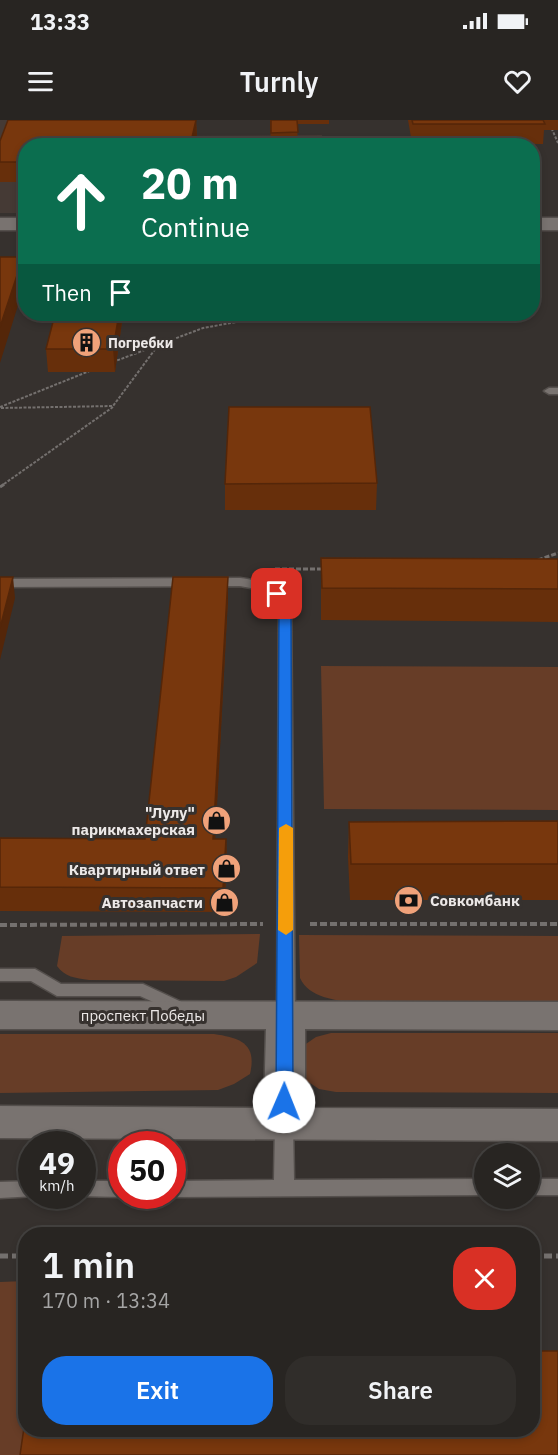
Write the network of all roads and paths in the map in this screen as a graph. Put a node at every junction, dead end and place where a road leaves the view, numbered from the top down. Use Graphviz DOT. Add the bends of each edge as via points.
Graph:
graph roads {
  1 [pos="548,120"];
  2 [pos="558,142"];
  3 [pos="0,224"];
  4 [pos="18,224"];
  5 [pos="540,224"];
  6 [pos="558,224"];
  7 [pos="242,321"];
  8 [pos="160,343"];
  9 [pos="107,364"];
  10 [pos="96,369"];
  11 [pos="113,406"];
  12 [pos="0,408"];
  13 [pos="0,487"];
  14 [pos="558,553"];
  15 [pos="537,561"];
  16 [pos="270,569"];
  17 [pos="328,569"];
  18 [pos="0,583"];
  19 [pos="0,975"];
  20 [pos="0,1015"];
  21 [pos="195,1016"];
  22 [pos="286,1016"];
  23 [pos="558,1016"];
  24 [pos="0,1122"];
  25 [pos="284,1123"];
  26 [pos="558,1125"];
  27 [pos="474,1187"];
  28 [pos="540,1187"];
  29 [pos="558,1187"];
  30 [pos="284,1188"];
  31 [pos="18,1189"];
  32 [pos="186,1189"];
  33 [pos="0,1190"];
  34 [pos="0,1256"];
  35 [pos="18,1256"];
  36 [pos="540,1256"];
  37 [pos="558,1256"];
  1 -- 2 [label="path"];
  3 -- 4 [label="main road"];
  5 -- 6 [label="main road"];
  7 -- 8 [label="path" via="203,328"];
  8 -- 9 [label="path"];
  8 -- 11 [label="path"];
  10 -- 12 [label="path"];
  11 -- 12 [label="path"];
  11 -- 13 [label="path"];
  14 -- 15 [label="path"];
  16 -- 17 [label="path"];
  18 -- 22 [label="lane" via="240,582 262,585 277,594 285,607"];
  19 -- 21 [label="lane" via="35,975 57,990 143,990"];
  20 -- 21 [label="main road, проспект Победы"];
  21 -- 22 [label="main road, проспект Победы"];
  22 -- 23 [label="main road, проспект Победы"];
  22 -- 25 [label="main road"];
  24 -- 25 [label="main road"];
  25 -- 26 [label="main road"];
  25 -- 30 [label="lane"];
  27 -- 30 [label="lane"];
  28 -- 29 [label="lane"];
  30 -- 32 [label="lane"];
  31 -- 33 [label="lane"];
  34 -- 35 [label="path"];
  36 -- 37 [label="path"];
}
